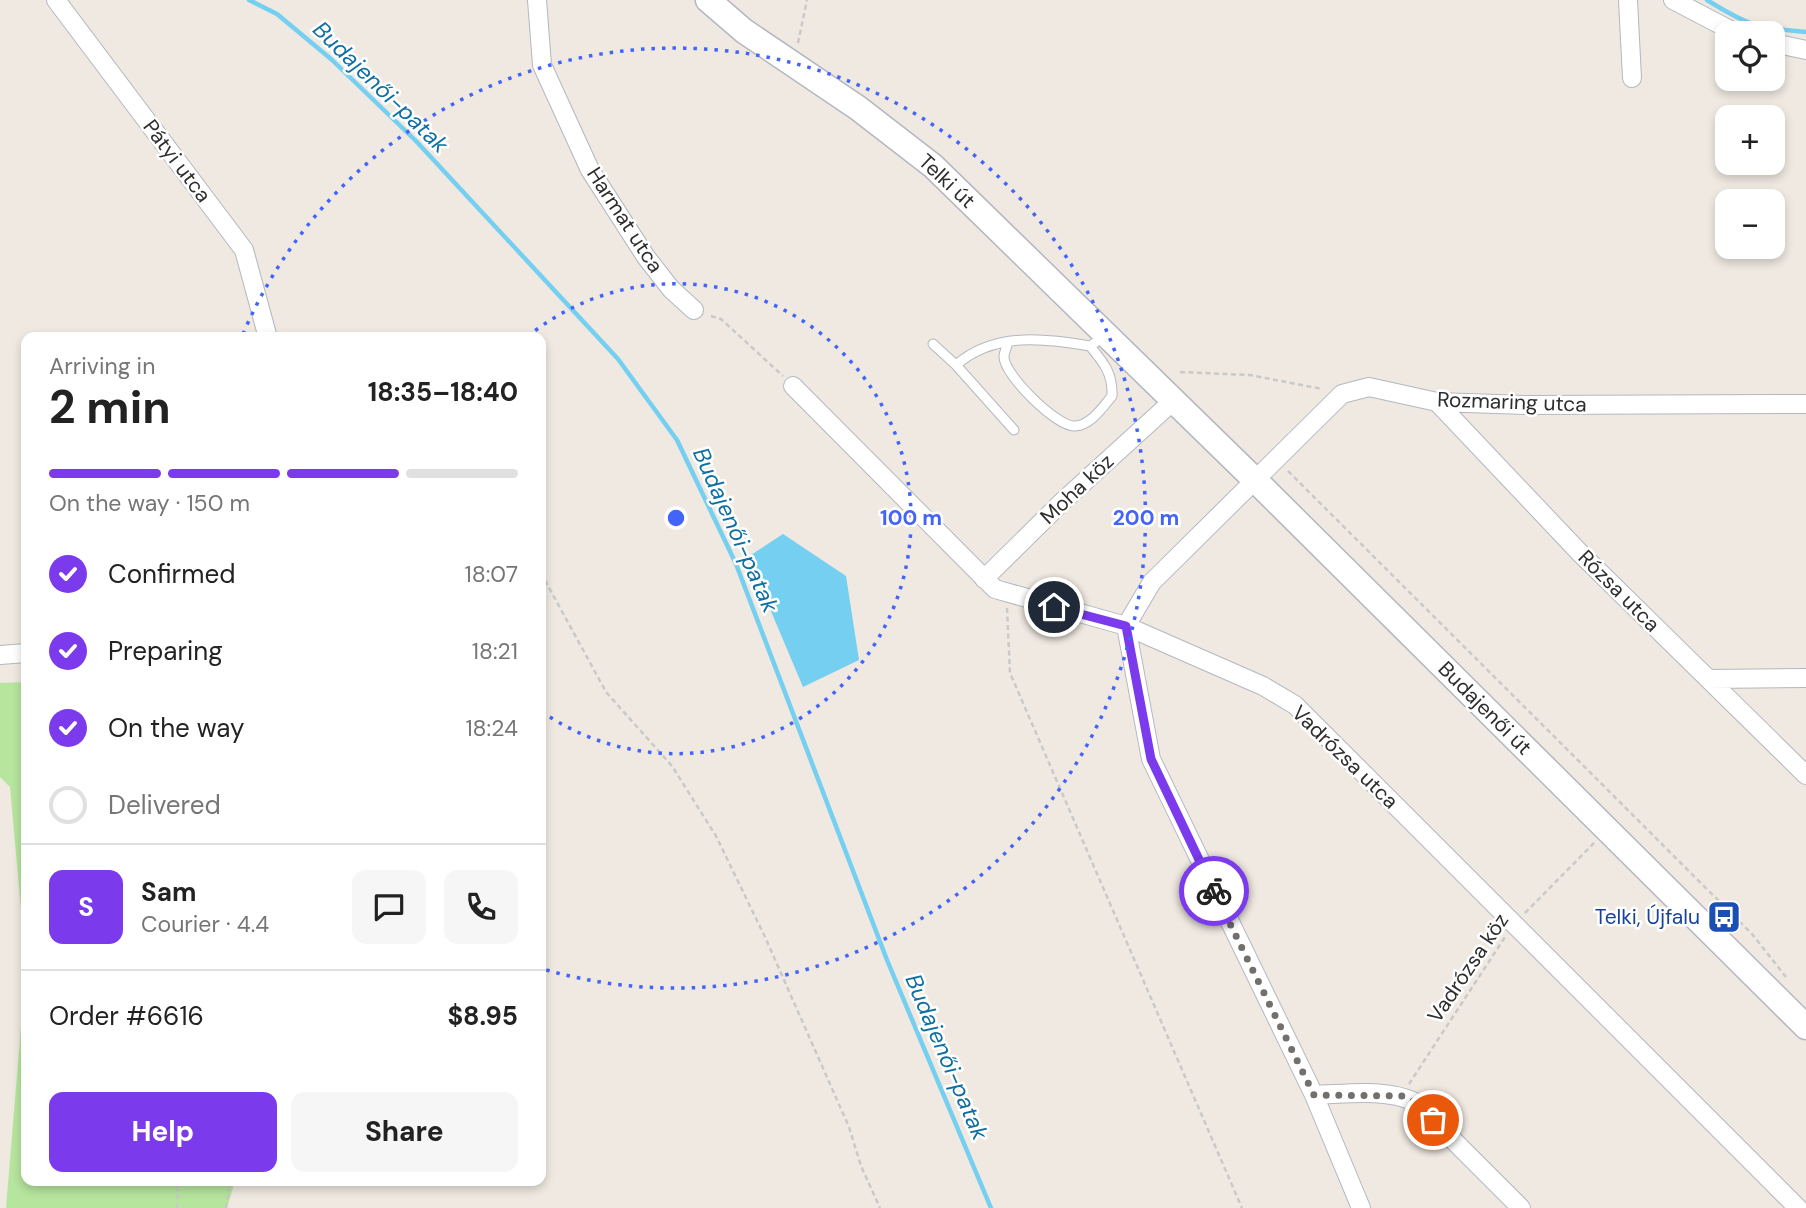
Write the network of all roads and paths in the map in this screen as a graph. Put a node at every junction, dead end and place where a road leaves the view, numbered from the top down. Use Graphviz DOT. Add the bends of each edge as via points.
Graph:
graph roads {
  1 [pos="56,0"];
  2 [pos="537,0"];
  3 [pos="708,0"];
  4 [pos="807,0"];
  5 [pos="1628,0"];
  6 [pos="1674,0"];
  7 [pos="1715,23"];
  8 [pos="1785,46"];
  9 [pos="797,47"];
  10 [pos="1806,50"];
  11 [pos="1632,78"];
  12 [pos="694,310"];
  13 [pos="266,332"];
  14 [pos="1098,340"];
  15 [pos="1008,342"];
  16 [pos="933,344"];
  17 [pos="956,365"];
  18 [pos="1180,372"];
  19 [pos="793,386"];
  20 [pos="1342,394"];
  21 [pos="1168,396"];
  22 [pos="1437,402"];
  23 [pos="1806,404"];
  24 [pos="1014,430"];
  25 [pos="1272,461"];
  26 [pos="1255,480"];
  27 [pos="984,579"];
  28 [pos="546,582"];
  29 [pos="1006,594"];
  30 [pos="1126,626"];
  31 [pos="21,653"];
  32 [pos="0,655"];
  33 [pos="1806,678"];
  34 [pos="1708,679"];
  35 [pos="1806,775"];
  36 [pos="1601,836"];
  37 [pos="1513,925"];
  38 [pos="1787,978"];
  39 [pos="1806,1027"];
  40 [pos="1314,1095"];
  41 [pos="1402,1096"];
  42 [pos="178,1186"];
  43 [pos="229,1186"];
  44 [pos="177,1208"];
  45 [pos="226,1208"];
  46 [pos="880,1208"];
  47 [pos="1242,1208"];
  48 [pos="1362,1208"];
  49 [pos="1521,1208"];
  50 [pos="1798,1208"];
  1 -- 13 [label="street, Pátyi utca" via="244,250"];
  2 -- 12 [label="street, Harmat utca" via="542,65 590,170 646,257"];
  3 -- 14 [label="main road, Telki út" via="744,31 858,108 923,159"];
  4 -- 9 [label="path"];
  5 -- 11 [label="street"];
  6 -- 7 [label="street"];
  8 -- 10 [label="street"];
  12 -- 19 [label="path" via="721,319"];
  14 -- 15 [label="lane"];
  14 -- 15 [label="lane" via="1112,396 1088,423 1073,427 1057,422 1009,372 1004,358"];
  14 -- 21 [label="main road, Telki út"];
  15 -- 17 [label="lane" via="968,355"];
  16 -- 17 [label="lane"];
  17 -- 24 [label="lane"];
  18 -- 20 [label="path" via="1251,375"];
  19 -- 27 [label="street, Vadrózsa utca"];
  20 -- 22 [label="street, Rozmaring utca" via="1369,387"];
  20 -- 25 [label="street"];
  21 -- 26 [label="main road, Budajenői út"];
  21 -- 27 [label="street, Moha köz"];
  22 -- 23 [label="street, Rozmaring utca"];
  22 -- 34 [label="street, Rózsa utca"];
  25 -- 26 [label="street"];
  25 -- 38 [label="path" via="1325,506 1752,934"];
  26 -- 30 [label="street" via="1152,582"];
  26 -- 39 [label="main road, Budajenői út"];
  27 -- 29 [label="street, Vadrózsa utca"];
  28 -- 46 [label="path" via="606,692 672,766 716,836 832,1089"];
  29 -- 30 [label="street, Vadrózsa utca"];
  29 -- 47 [label="path" via="1010,673"];
  30 -- 37 [label="street, Vadrózsa utca" via="1296,705"];
  30 -- 40 [label="street" via="1151,759"];
  31 -- 32 [label="street"];
  33 -- 34 [label="street"];
  34 -- 35 [label="street, Rózsa utca"];
  36 -- 37 [label="path, Vadrózsa köz"];
  37 -- 41 [label="path, Vadrózsa köz"];
  37 -- 50 [label="street, Vadrózsa utca"];
  40 -- 41 [label="street"];
  40 -- 48 [label="street"];
  41 -- 49 [label="street" via="1415,1102"];
  42 -- 44 [label="path"];
  43 -- 45 [label="path"];
}
